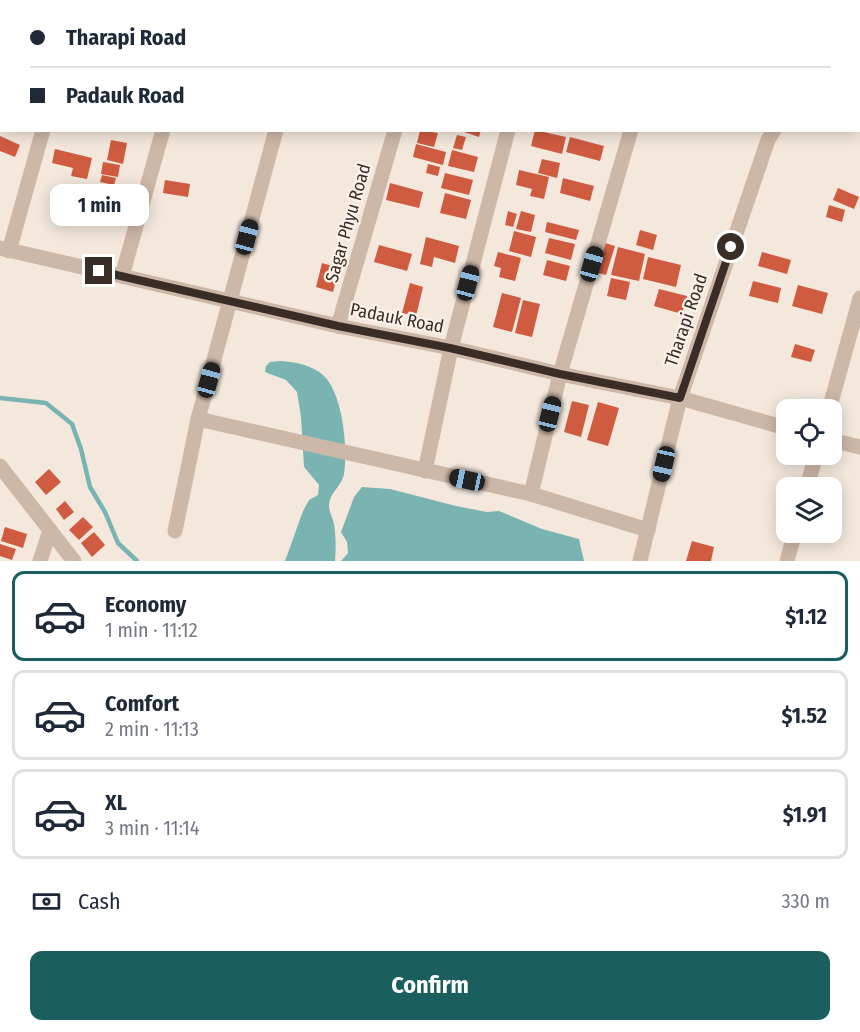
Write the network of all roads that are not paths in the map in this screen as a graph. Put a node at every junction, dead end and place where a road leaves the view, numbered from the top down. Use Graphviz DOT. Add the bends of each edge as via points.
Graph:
graph roads {
  1 [pos="42,132"];
  2 [pos="161,132"];
  3 [pos="275,132"];
  4 [pos="394,132"];
  5 [pos="507,132"];
  6 [pos="630,132"];
  7 [pos="773,132"];
  8 [pos="5,249"];
  9 [pos="122,276"];
  10 [pos="860,298"];
  11 [pos="230,301"];
  12 [pos="338,326"];
  13 [pos="450,348"];
  14 [pos="560,374"];
  15 [pos="680,398"];
  16 [pos="832,399"];
  17 [pos="198,418"];
  18 [pos="776,425"];
  19 [pos="842,443"];
  20 [pos="860,447"];
  21 [pos="0,466"];
  22 [pos="425,471"];
  23 [pos="531,494"];
  24 [pos="50,530"];
  25 [pos="648,530"];
  26 [pos="176,531"];
  27 [pos="792,543"];
  28 [pos="40,561"];
  29 [pos="74,561"];
  30 [pos="640,561"];
  31 [pos="787,561"];
  1 -- 8 [label="street"];
  2 -- 9 [label="street"];
  3 -- 11 [label="street"];
  4 -- 12 [label="street, Sagar Phyu Road"];
  5 -- 13 [label="street"];
  6 -- 14 [label="street"];
  7 -- 15 [label="street, Tharapi Road"];
  8 -- 9 [label="street, Padauk Road"];
  9 -- 11 [label="street, Padauk Road"];
  10 -- 16 [label="street"];
  11 -- 12 [label="street, Padauk Road"];
  11 -- 17 [label="street"];
  12 -- 13 [label="street, Padauk Road"];
  13 -- 14 [label="street, Padauk Road"];
  13 -- 22 [label="street"];
  14 -- 15 [label="street, Padauk Road"];
  14 -- 23 [label="street"];
  15 -- 18 [label="street, Padauk Road"];
  15 -- 25 [label="street, Tharapi Road"];
  17 -- 22 [label="street"];
  17 -- 26 [label="street"];
  19 -- 20 [label="street"];
  21 -- 24 [label="street"];
  22 -- 23 [label="street"];
  23 -- 25 [label="street"];
  24 -- 28 [label="street"];
  24 -- 29 [label="street"];
  25 -- 30 [label="street, Tharapi Road"];
  27 -- 31 [label="street"];
}
